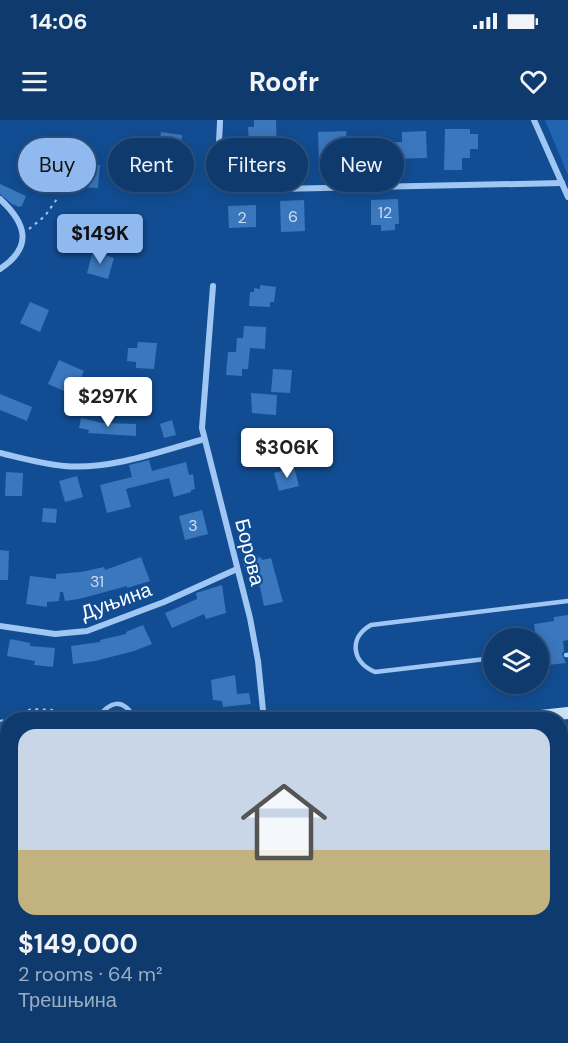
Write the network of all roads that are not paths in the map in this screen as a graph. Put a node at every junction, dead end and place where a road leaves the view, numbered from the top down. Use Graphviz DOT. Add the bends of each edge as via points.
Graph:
graph roads {
  1 [pos="534,120"];
  2 [pos="220,123"];
  3 [pos="562,183"];
  4 [pos="568,197"];
  5 [pos="0,199"];
  6 [pos="0,270"];
  7 [pos="213,286"];
  8 [pos="204,439"];
  9 [pos="0,453"];
  10 [pos="237,569"];
  11 [pos="568,601"];
  12 [pos="0,626"];
  13 [pos="483,659"];
  14 [pos="102,712"];
  15 [pos="132,712"];
  16 [pos="263,712"];
  1 -- 3 [label="street"];
  2 -- 3 [label="street" via="220,173 230,190"];
  3 -- 4 [label="street"];
  5 -- 6 [label="street" via="21,225 22,234 20,251"];
  7 -- 8 [label="street, Борова"];
  8 -- 9 [label="street" via="157,453 84,466 53,465"];
  8 -- 10 [label="street, Борова"];
  10 -- 12 [label="street, Дуњина" via="87,631 56,634"];
  10 -- 16 [label="street, Борова" via="258,661"];
  11 -- 13 [label="lane" via="372,625 364,629 356,642 357,657 375,672"];
  14 -- 15 [label="lane" via="118,704"];
}
